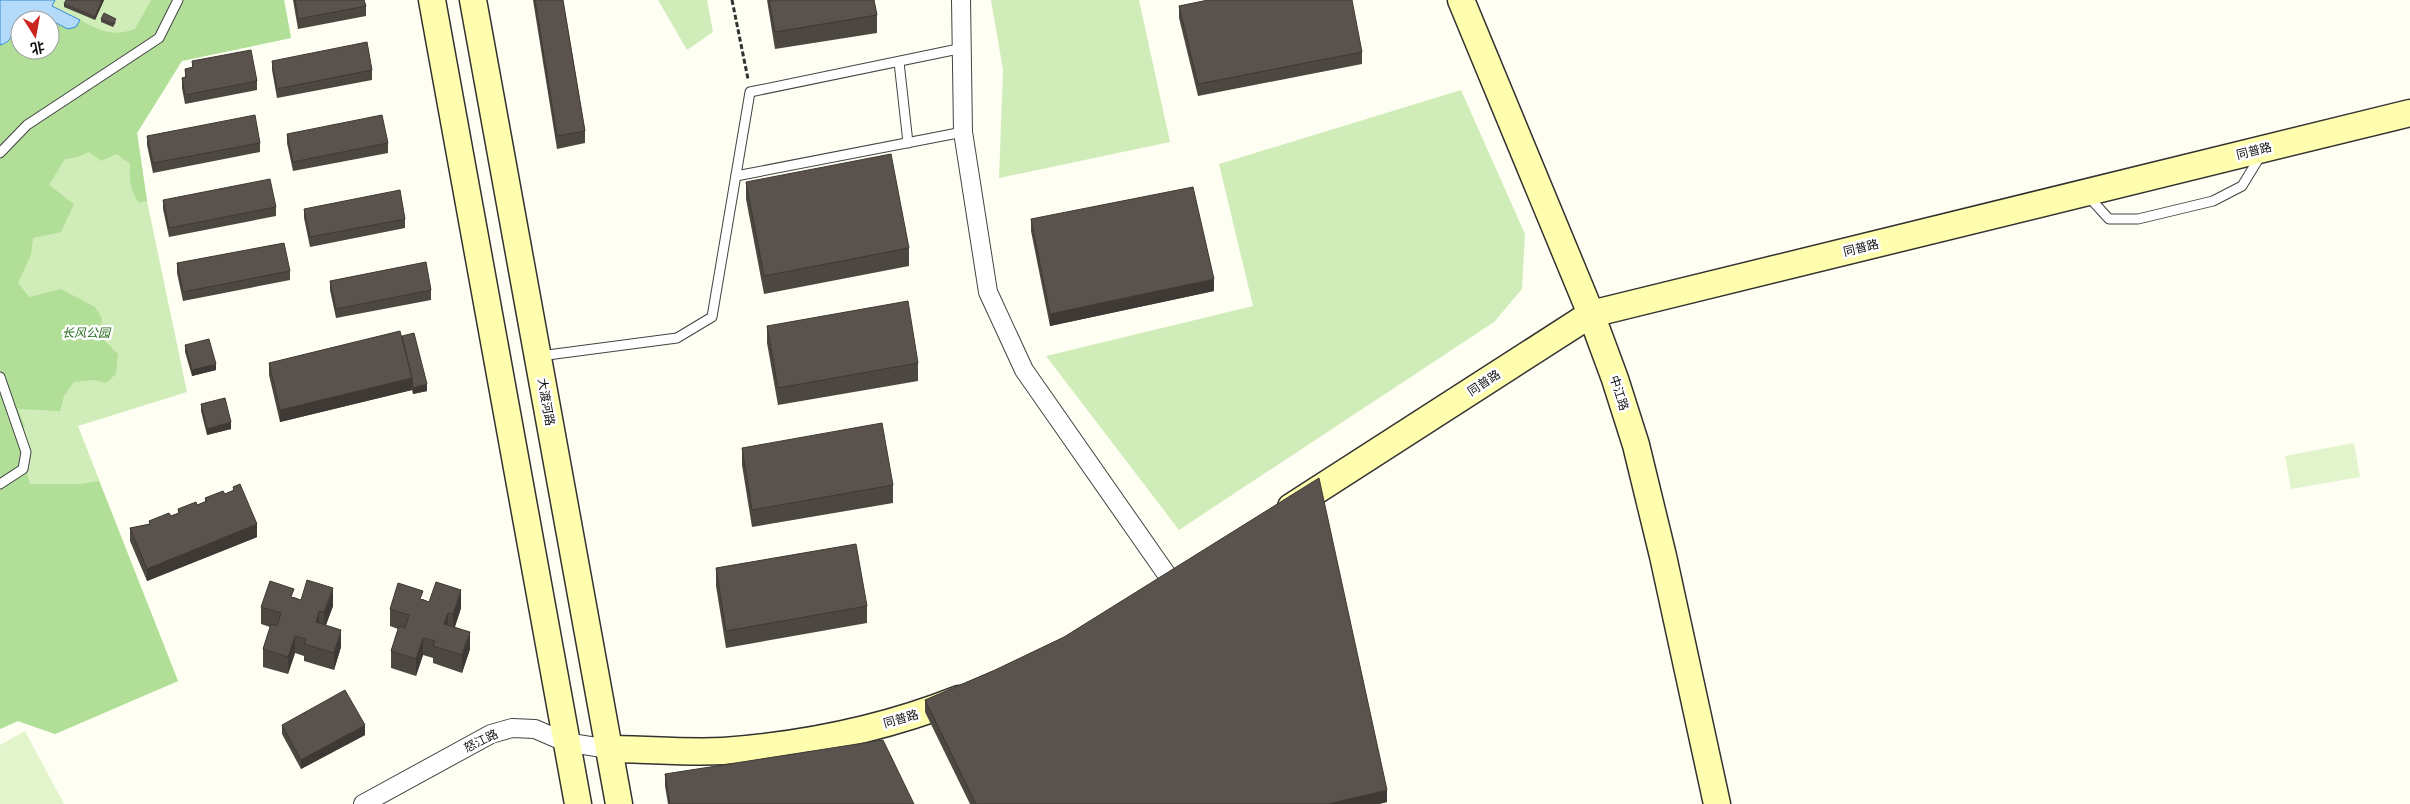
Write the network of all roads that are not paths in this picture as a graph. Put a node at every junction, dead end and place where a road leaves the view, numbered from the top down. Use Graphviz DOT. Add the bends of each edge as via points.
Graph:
graph roads {
  1 [pos="178,0"];
  2 [pos="432,0"];
  3 [pos="473,0"];
  4 [pos="961,0"];
  5 [pos="1461,0"];
  6 [pos="962,48"];
  7 [pos="899,62"];
  8 [pos="2410,113"];
  9 [pos="963,132"];
  10 [pos="908,143"];
  11 [pos="2265,148"];
  12 [pos="0,154"];
  13 [pos="736,176"];
  14 [pos="2085,192"];
  15 [pos="1591,314"];
  16 [pos="538,356"];
  17 [pos="0,377"];
  18 [pos="0,484"];
  19 [pos="1270,521"];
  20 [pos="1196,567"];
  21 [pos="1162,589"];
  22 [pos="983,688"];
  23 [pos="565,742"];
  24 [pos="609,749"];
  25 [pos="363,804"];
  26 [pos="578,804"];
  27 [pos="619,804"];
  28 [pos="1717,804"];
  1 -- 12 [label="lane" via="159,38 27,126"];
  2 -- 23 [label="street"];
  3 -- 16 [label="street, 大渡河路"];
  4 -- 6 [label="street"];
  5 -- 15 [label="street, 中江路"];
  6 -- 7 [label="lane"];
  6 -- 9 [label="street"];
  7 -- 10 [label="lane"];
  7 -- 13 [label="lane" via="750,92"];
  8 -- 11 [label="street, 同普路"];
  9 -- 10 [label="lane"];
  9 -- 21 [label="street" via="988,292 1024,370"];
  10 -- 13 [label="lane"];
  11 -- 14 [label="street, 同普路"];
  11 -- 14 [label="lane" via="2242,186 2214,201 2138,220 2109,219"];
  13 -- 16 [label="lane" via="712,317 677,338"];
  14 -- 15 [label="street, 同普路"];
  15 -- 19 [label="street, 同普路"];
  15 -- 28 [label="street, 中江路" via="1636,445"];
  16 -- 24 [label="street, 大渡河路"];
  17 -- 18 [label="lane" via="26,452 22,469"];
  20 -- 21 [label="street"];
  22 -- 24 [label="street, 同普路" via="925,712 824,739 722,751"];
  23 -- 24 [label="street, 怒江路"];
  23 -- 25 [label="street, 怒江路" via="535,729 512,728 491,734"];
  23 -- 26 [label="street"];
  24 -- 27 [label="street, 大渡河路"];
}
